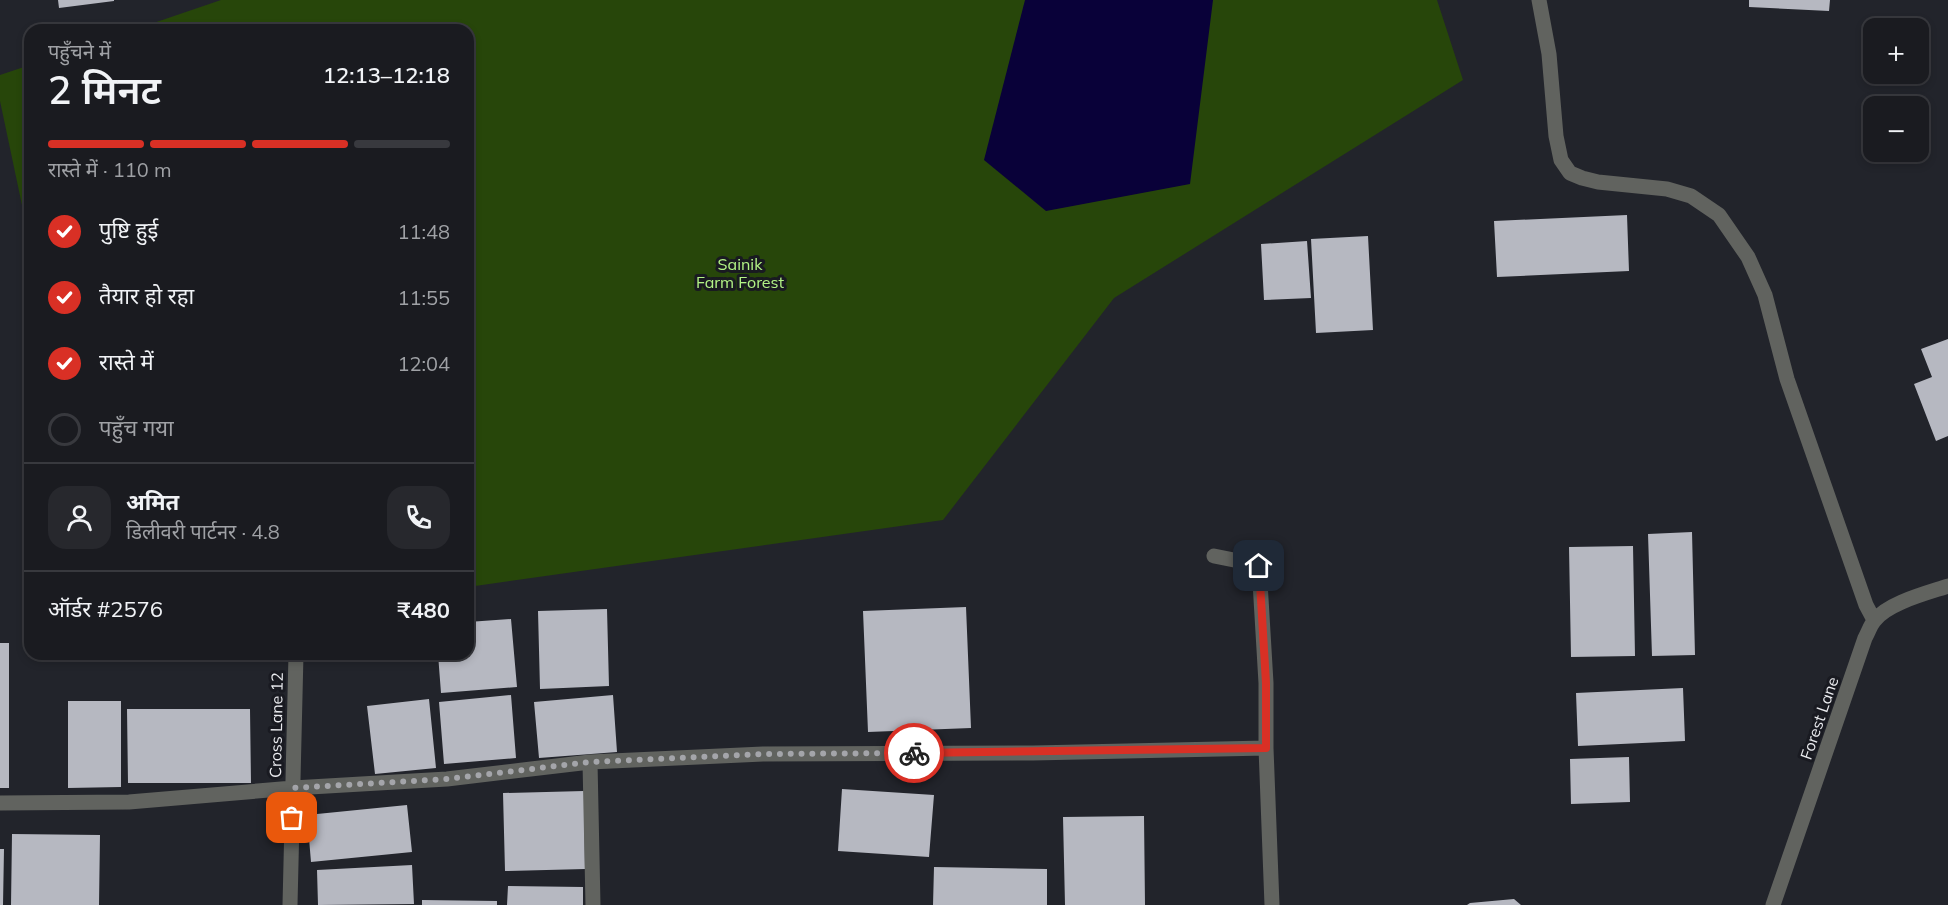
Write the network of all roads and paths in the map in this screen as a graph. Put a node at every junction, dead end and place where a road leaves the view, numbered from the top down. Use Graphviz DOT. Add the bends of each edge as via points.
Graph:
graph roads {
  1 [pos="1539,0"];
  2 [pos="1214,556"];
  3 [pos="1948,586"];
  4 [pos="1874,620"];
  5 [pos="296,660"];
  6 [pos="1266,748"];
  7 [pos="590,762"];
  8 [pos="293,788"];
  9 [pos="0,803"];
  10 [pos="290,905"];
  11 [pos="593,905"];
  12 [pos="1272,905"];
  13 [pos="1773,905"];
  1 -- 4 [label="street" via="1549,54 1556,136 1561,160 1570,173 1598,182 1667,189 1691,196 1719,215 1748,257 1765,296 1787,379"];
  2 -- 6 [label="street" via="1259,566"];
  3 -- 4 [label="street" via="1904,602"];
  4 -- 13 [label="street, Forest Lane"];
  5 -- 8 [label="street, Cross Lane 12"];
  6 -- 7 [label="street" via="763,754"];
  6 -- 12 [label="street"];
  7 -- 8 [label="street" via="447,779"];
  7 -- 11 [label="street"];
  8 -- 9 [label="street" via="129,801"];
  8 -- 10 [label="street, Cross Lane 12"];
}
